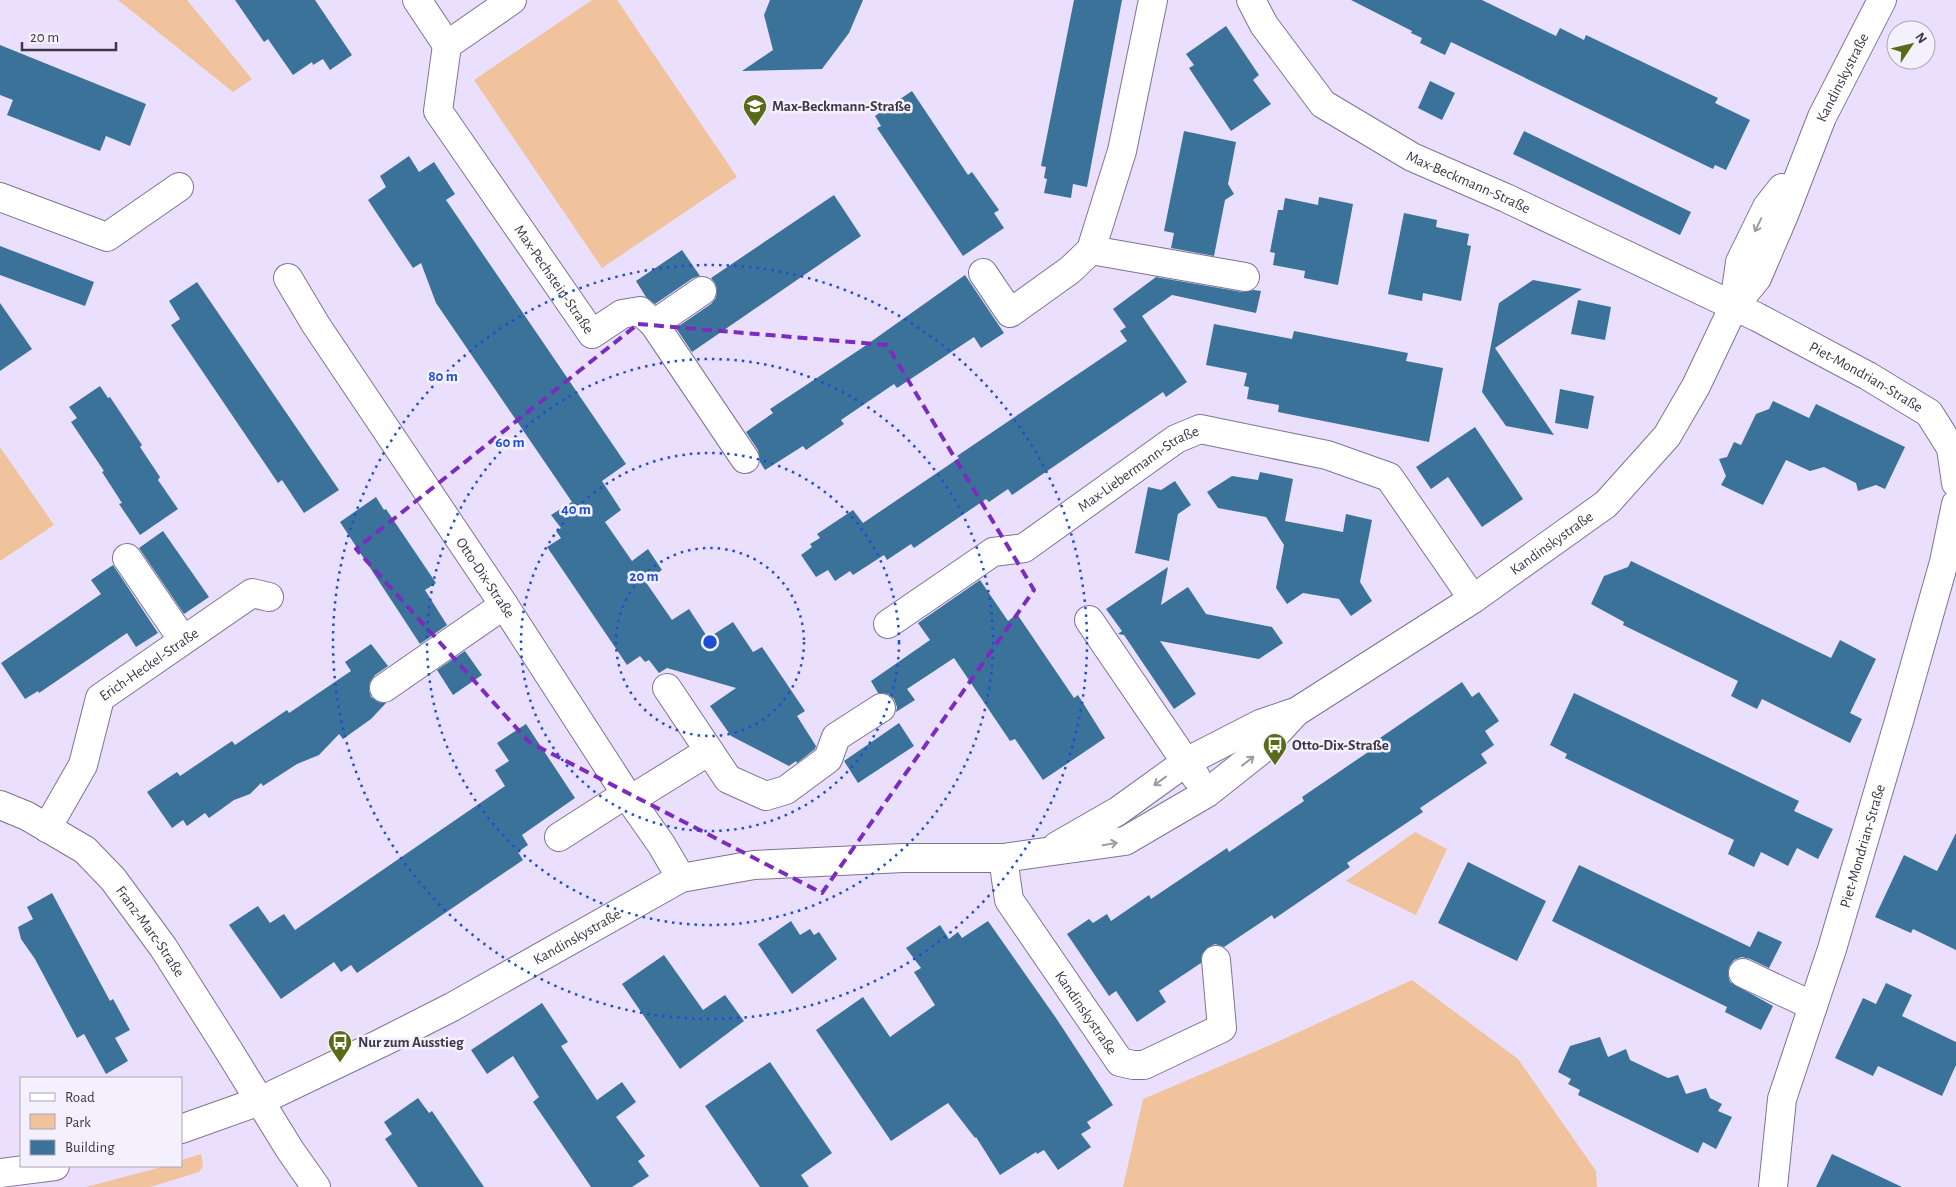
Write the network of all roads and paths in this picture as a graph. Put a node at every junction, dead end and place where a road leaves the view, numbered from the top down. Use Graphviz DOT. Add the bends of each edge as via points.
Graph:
graph roads {
  1 [pos="417,0"];
  2 [pos="512,0"];
  3 [pos="1153,0"];
  4 [pos="1251,0"];
  5 [pos="1882,0"];
  6 [pos="447,45"];
  7 [pos="179,186"];
  8 [pos="0,198"];
  9 [pos="1091,250"];
  10 [pos="983,273"];
  11 [pos="1245,277"];
  12 [pos="288,278"];
  13 [pos="702,291"];
  14 [pos="1734,306"];
  15 [pos="654,324"];
  16 [pos="744,458"];
  17 [pos="1956,482"];
  18 [pos="1956,504"];
  19 [pos="127,558"];
  20 [pos="269,597"];
  21 [pos="1473,599"];
  22 [pos="504,605"];
  23 [pos="1089,620"];
  24 [pos="888,624"];
  25 [pos="183,640"];
  26 [pos="384,688"];
  27 [pos="667,688"];
  28 [pos="881,708"];
  29 [pos="1296,712"];
  30 [pos="708,751"];
  31 [pos="1186,762"];
  32 [pos="1207,793"];
  33 [pos="628,797"];
  34 [pos="0,805"];
  35 [pos="47,828"];
  36 [pos="559,837"];
  37 [pos="1045,853"];
  38 [pos="1003,858"];
  39 [pos="681,878"];
  40 [pos="1216,960"];
  41 [pos="1742,973"];
  42 [pos="1813,1006"];
  43 [pos="260,1101"];
  44 [pos="182,1129"];
  45 [pos="47,1167"];
  46 [pos="0,1173"];
  47 [pos="316,1187"];
  48 [pos="1773,1187"];
  1 -- 6 [label="street"];
  2 -- 6 [label="street"];
  3 -- 9 [label="street" via="1122,151"];
  4 -- 14 [label="street, Max-Beckmann-Straße" via="1264,25 1323,104 1412,157"];
  5 -- 14 [label="street, Kandinskystraße" via="1822,117 1806,157 1767,207 1740,262"];
  6 -- 15 [label="street, Max-Pechstein-Straße" via="438,111 592,334 622,314 640,310"];
  7 -- 8 [label="street" via="107,237"];
  9 -- 10 [label="street" via="1062,277 1010,313"];
  9 -- 11 [label="street"];
  12 -- 22 [label="street, Otto-Dix-Straße" via="316,325"];
  13 -- 15 [label="street"];
  14 -- 17 [label="street, Piet-Mondrian-Straße" via="1868,376 1929,413 1951,448"];
  14 -- 21 [label="street, Kandinskystraße" via="1668,436 1632,478 1606,504"];
  15 -- 16 [label="street, Max-Pechstein-Straße"];
  18 -- 42 [label="street, Piet-Mondrian-Straße" via="1944,562"];
  19 -- 25 [label="street"];
  20 -- 25 [label="street, Erich-Heckel-Straße" via="252,593"];
  21 -- 24 [label="street, Max-Liebermann-Straße" via="1389,477 1327,455 1200,429 1176,439 1024,548 993,552"];
  21 -- 29 [label="street, Kandinskystraße"];
  22 -- 26 [label="street"];
  22 -- 33 [label="street, Otto-Dix-Straße"];
  23 -- 31 [label="street"];
  25 -- 35 [label="street, Erich-Heckel-Straße" via="100,698 83,765"];
  27 -- 30 [label="street"];
  28 -- 30 [label="street" via="836,737 828,759 786,790 766,796 728,778"];
  29 -- 31 [label="street, Kandinskystraße" via="1260,724"];
  32 -- 29 [label="street, Kandinskystraße, one-way" via="1260,751"];
  30 -- 33 [label="street"];
  31 -- 32 [label="street"];
  31 -- 37 [label="street, Kandinskystraße, one-way" via="1118,811"];
  37 -- 32 [label="street, Kandinskystraße, one-way" via="1125,841"];
  33 -- 36 [label="street"];
  33 -- 39 [label="street, Otto-Dix-Straße"];
  34 -- 35 [label="street, Franz-Marc-Straße"];
  35 -- 43 [label="street, Franz-Marc-Straße" via="86,850 113,879 163,947"];
  37 -- 38 [label="street, Kandinskystraße"];
  38 -- 39 [label="street, Kandinskystraße" via="903,858 754,865"];
  38 -- 40 [label="street, Kandinskystraße" via="1010,900 1120,1062 1144,1065 1222,1028"];
  39 -- 43 [label="street, Kandinskystraße" via="452,1007"];
  41 -- 42 [label="street"];
  42 -- 48 [label="street, Piet-Mondrian-Straße" via="1782,1099"];
  43 -- 44 [label="street, Kandinskystraße"];
  43 -- 47 [label="street, Franz-Marc-Straße"];
  45 -- 46 [label="street"];
}
